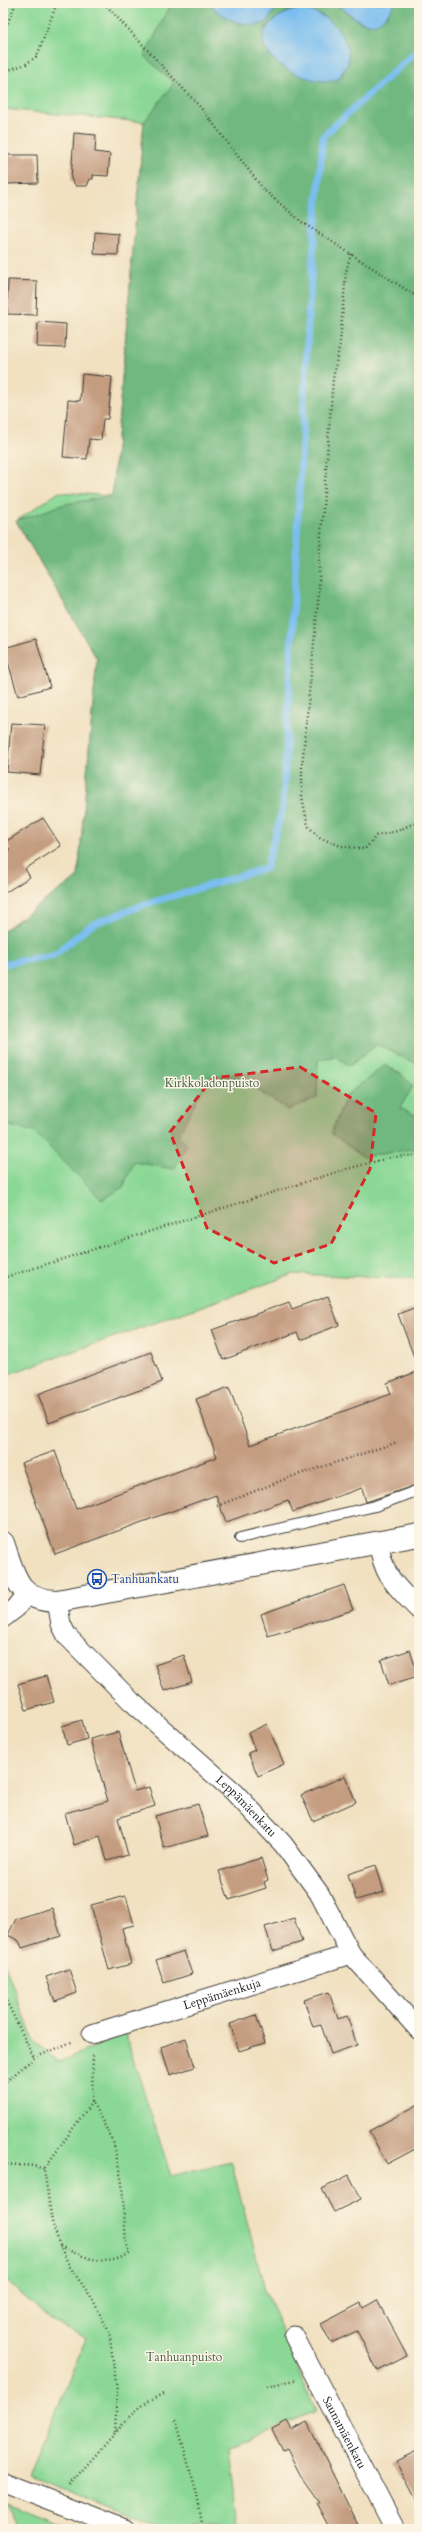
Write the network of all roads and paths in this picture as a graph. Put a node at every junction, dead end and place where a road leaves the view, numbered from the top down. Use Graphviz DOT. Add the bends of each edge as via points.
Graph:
graph roads {
  1 [pos="16,3"];
  2 [pos="57,3"];
  3 [pos="104,3"];
  4 [pos="3,34"];
  5 [pos="3,72"];
  6 [pos="351,254"];
  7 [pos="419,298"];
  8 [pos="419,821"];
  9 [pos="419,1155"];
  10 [pos="3,1278"];
  11 [pos="398,1442"];
  12 [pos="419,1490"];
  13 [pos="217,1506"];
  14 [pos="419,1534"];
  15 [pos="240,1538"];
  16 [pos="378,1542"];
  17 [pos="3,1543"];
  18 [pos="27,1594"];
  19 [pos="57,1601"];
  20 [pos="419,1610"];
  21 [pos="3,1618"];
  22 [pos="351,1954"];
  23 [pos="3,1994"];
  24 [pos="419,2030"];
  25 [pos="92,2034"];
  26 [pos="34,2058"];
  27 [pos="3,2084"];
  28 [pos="92,2102"];
  29 [pos="3,2164"];
  30 [pos="44,2169"];
  31 [pos="60,2246"];
  32 [pos="294,2336"];
  33 [pos="315,2375"];
  34 [pos="267,2386"];
  35 [pos="164,2394"];
  36 [pos="176,2420"];
  37 [pos="115,2433"];
  38 [pos="3,2482"];
  39 [pos="61,2504"];
  40 [pos="125,2529"];
  41 [pos="203,2529"];
  42 [pos="395,2529"];
  1 -- 4 [label="path"];
  2 -- 5 [label="path" via="37,56 26,64"];
  3 -- 6 [label="path" via="201,108 264,190 303,223"];
  6 -- 7 [label="path"];
  6 -- 8 [label="path" via="346,272 340,342 333,379 319,559 319,592 302,766 302,797 308,826 320,838 342,846 365,849 376,836 398,831"];
  9 -- 10 [label="path" via="392,1157 343,1170"];
  11 -- 13 [label="path" via="288,1478"];
  12 -- 15 [label="lane" via="375,1506"];
  14 -- 16 [label="street"];
  16 -- 19 [label="street"];
  16 -- 20 [label="street" via="387,1576"];
  17 -- 18 [label="street" via="14,1574"];
  18 -- 19 [label="street" via="40,1600"];
  18 -- 21 [label="street" via="16,1608"];
  19 -- 22 [label="street, Leppämäenkatu" via="61,1624 67,1636 131,1701 234,1792 283,1844 319,1893"];
  22 -- 24 [label="street, Leppämäenkatu"];
  22 -- 25 [label="street, Leppämäenkuja"];
  23 -- 26 [label="path"];
  25 -- 26 [label="path"];
  25 -- 28 [label="path"];
  26 -- 27 [label="path"];
  28 -- 30 [label="path"];
  28 -- 31 [label="path" via="113,2141 122,2183 126,2244 130,2252 124,2257 98,2260 79,2256"];
  29 -- 30 [label="path"];
  30 -- 31 [label="path" via="52,2222"];
  31 -- 37 [label="path" via="110,2332 117,2390"];
  32 -- 33 [label="street, Saunamäenkatu"];
  33 -- 34 [label="path"];
  33 -- 42 [label="street, Saunamäenkatu"];
  35 -- 37 [label="path" via="148,2401"];
  36 -- 41 [label="path" via="197,2495"];
  37 -- 39 [label="path" via="70,2483"];
  38 -- 39 [label="street"];
  39 -- 40 [label="street"];
}
